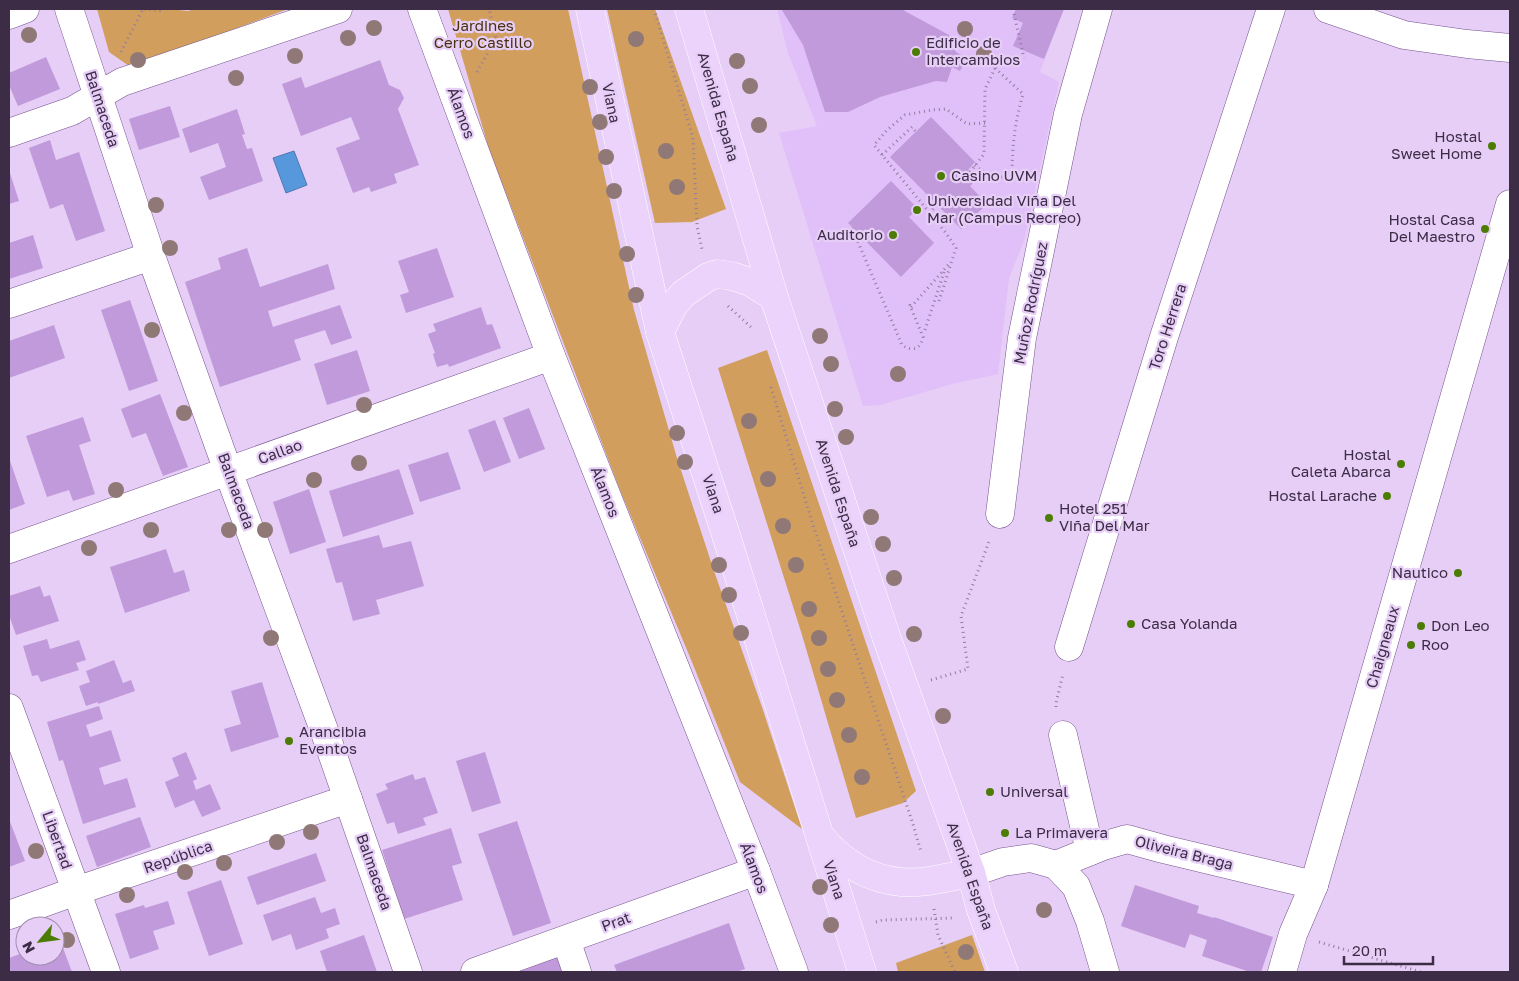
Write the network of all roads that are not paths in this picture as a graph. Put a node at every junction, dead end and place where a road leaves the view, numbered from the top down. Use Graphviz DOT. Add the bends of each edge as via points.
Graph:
graph roads {
  1 [pos="25,9"];
  2 [pos="69,9"];
  3 [pos="338,9"];
  4 [pos="422,9"];
  5 [pos="590,9"];
  6 [pos="689,9"];
  7 [pos="1098,9"];
  8 [pos="1271,9"];
  9 [pos="1328,9"];
  10 [pos="9,15"];
  11 [pos="1510,48"];
  12 [pos="98,98"];
  13 [pos="9,133"];
  14 [pos="1510,204"];
  15 [pos="151,256"];
  16 [pos="774,297"];
  17 [pos="9,304"];
  18 [pos="660,332"];
  19 [pos="551,356"];
  20 [pos="228,471"];
  21 [pos="1000,514"];
  22 [pos="9,549"];
  23 [pos="1070,647"];
  24 [pos="9,708"];
  25 [pos="1063,735"];
  26 [pos="348,800"];
  27 [pos="820,836"];
  28 [pos="1090,851"];
  29 [pos="1056,866"];
  30 [pos="756,872"];
  31 [pos="970,873"];
  32 [pos="1314,885"];
  33 [pos="76,891"];
  34 [pos="9,915"];
  35 [pos="566,940"];
  36 [pos="106,972"];
  37 [pos="408,972"];
  38 [pos="475,972"];
  39 [pos="577,972"];
  40 [pos="794,972"];
  41 [pos="862,972"];
  42 [pos="1004,972"];
  43 [pos="1105,972"];
  44 [pos="1282,972"];
  1 -- 10 [label="street"];
  2 -- 12 [label="street, Balmaceda"];
  3 -- 12 [label="street" via="122,82"];
  4 -- 19 [label="street, Álamos"];
  5 -- 18 [label="main road, Viana"];
  6 -- 16 [label="main road, Avenida España"];
  7 -- 21 [label="street, Muñoz Rodríguez" via="1068,114 1022,338"];
  8 -- 23 [label="street, Toro Herrera" via="1164,337"];
  9 -- 11 [label="street" via="1404,35"];
  12 -- 13 [label="street" via="72,111"];
  12 -- 15 [label="street, Balmaceda"];
  14 -- 32 [label="street, Chaigneaux"];
  15 -- 17 [label="street"];
  15 -- 20 [label="street, Balmaceda"];
  16 -- 18 [label="main road" via="750,282 717,274 684,294 673,306"];
  16 -- 31 [label="main road, Avenida España" via="886,636"];
  18 -- 27 [label="main road, Viana"];
  19 -- 20 [label="street, Callao"];
  19 -- 30 [label="street, Álamos"];
  20 -- 22 [label="street, Callao"];
  20 -- 26 [label="street, Balmaceda"];
  24 -- 33 [label="street, Libertad"];
  25 -- 28 [label="street"];
  26 -- 33 [label="street, República"];
  26 -- 37 [label="street, Balmaceda"];
  27 -- 31 [label="main road" via="846,862 881,878 901,882 929,881"];
  27 -- 41 [label="main road, Viana"];
  28 -- 29 [label="street, Oliveira Braga"];
  28 -- 32 [label="street, Oliveira Braga" via="1126,838"];
  29 -- 31 [label="street" via="1031,858 1003,862"];
  29 -- 43 [label="street" via="1076,886"];
  30 -- 35 [label="street, Prat"];
  30 -- 40 [label="street, Álamos"];
  31 -- 42 [label="main road, Avenida España"];
  32 -- 44 [label="street, Chaigneaux" via="1292,934"];
  33 -- 34 [label="street, República"];
  33 -- 36 [label="street, Libertad"];
  35 -- 38 [label="street, Prat"];
  35 -- 39 [label="street"];
}
